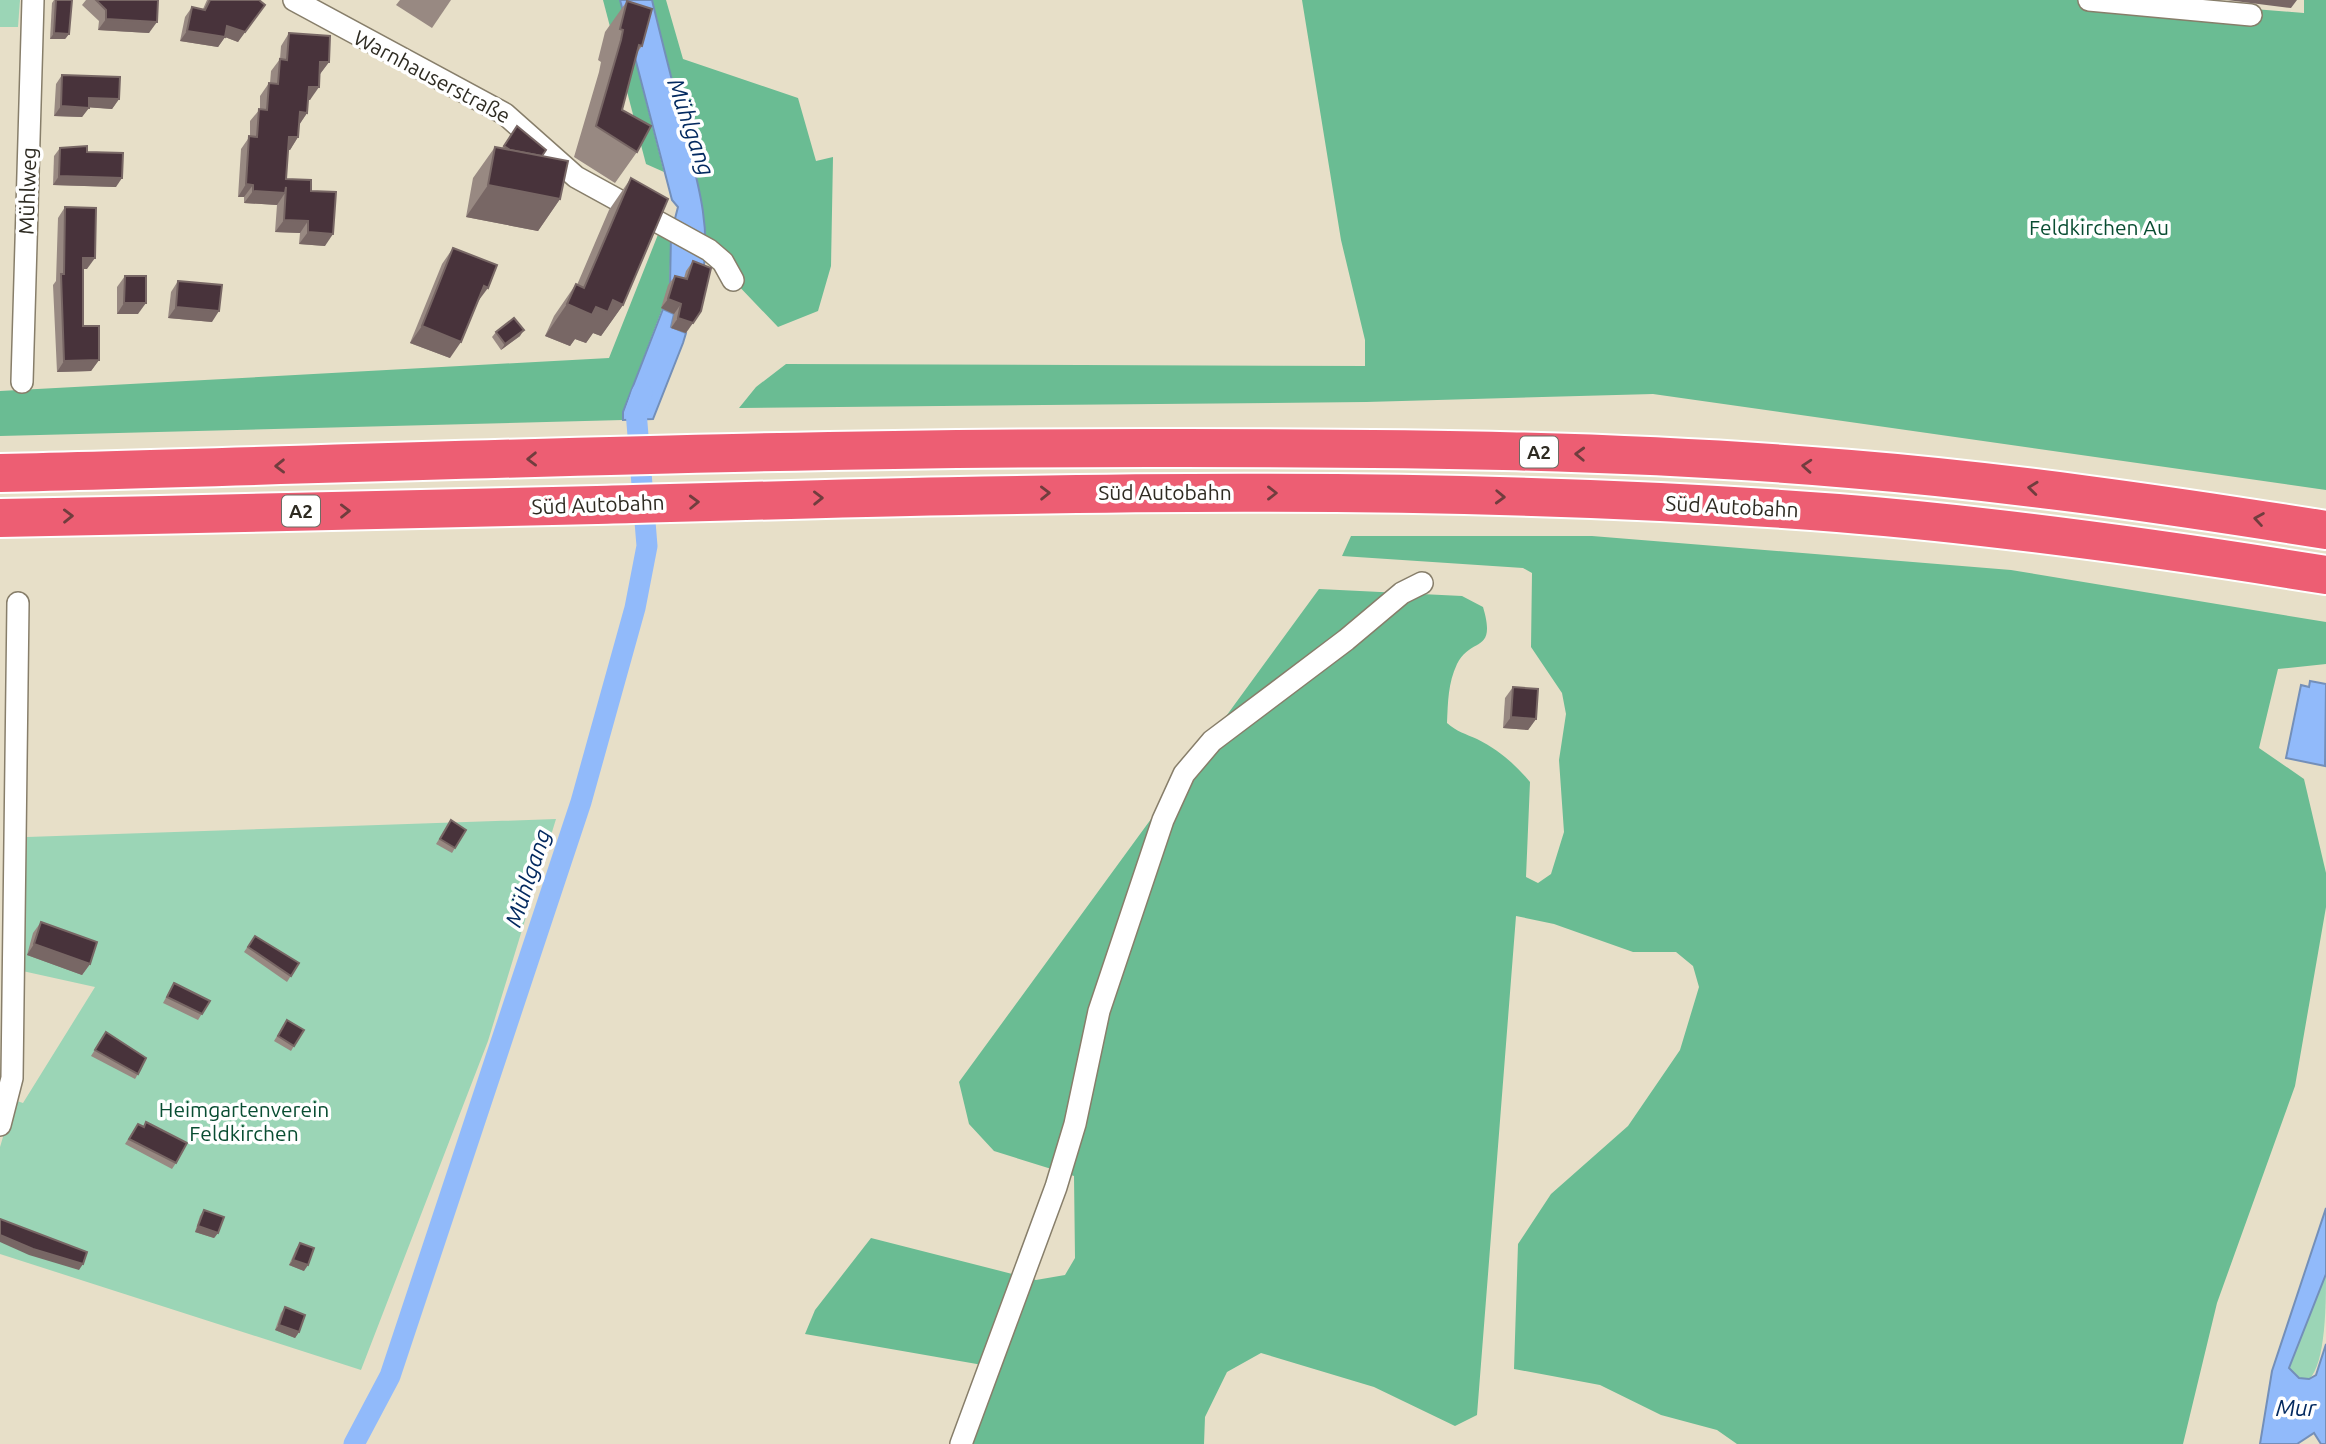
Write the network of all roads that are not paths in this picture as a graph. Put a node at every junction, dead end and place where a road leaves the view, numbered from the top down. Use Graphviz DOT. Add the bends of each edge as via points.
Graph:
graph roads {
  1 [pos="33,0"];
  2 [pos="293,0"];
  3 [pos="2089,0"];
  4 [pos="2251,15"];
  5 [pos="733,280"];
  6 [pos="22,382"];
  7 [pos="0,473"];
  8 [pos="0,518"];
  9 [pos="2326,530"];
  10 [pos="2326,575"];
  11 [pos="1422,583"];
  12 [pos="18,603"];
  13 [pos="0,1125"];
  14 [pos="961,1444"];
  1 -- 6 [label="street, Mühlweg"];
  2 -- 5 [label="street, Warnhauserstraße" via="505,114 576,177 709,250"];
  3 -- 4 [label="street"];
  9 -- 7 [label="highway, A2, one-way" via="2119,497 1850,469 1402,448 747,452"];
  8 -- 10 [label="highway, Süd Autobahn / A2, one-way" via="749,499 1393,494 1840,513 2110,540"];
  11 -- 14 [label="street" via="1402,593 1212,741 1184,774 1119,946 1056,1187"];
  12 -- 13 [label="street" via="12,1078"];
}
